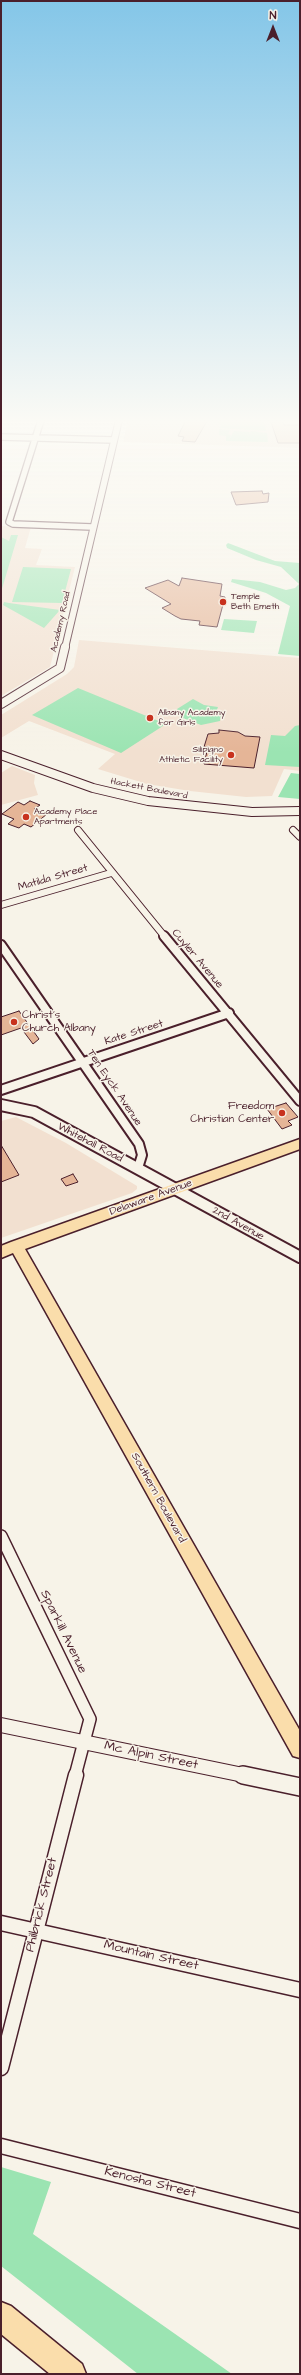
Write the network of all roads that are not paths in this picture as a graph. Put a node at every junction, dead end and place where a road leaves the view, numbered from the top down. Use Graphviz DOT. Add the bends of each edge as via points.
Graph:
graph roads {
  1 [pos="91,531"];
  2 [pos="1,704"];
  3 [pos="1,755"];
  4 [pos="300,811"];
  5 [pos="78,830"];
  6 [pos="293,830"];
  7 [pos="300,837"];
  8 [pos="111,873"];
  9 [pos="1,905"];
  10 [pos="1,945"];
  11 [pos="229,1013"];
  12 [pos="83,1061"];
  13 [pos="1,1090"];
  14 [pos="300,1101"];
  15 [pos="1,1105"];
  16 [pos="300,1144"];
  17 [pos="138,1168"];
  18 [pos="176,1189"];
  19 [pos="8,1249"];
  20 [pos="300,1257"];
  21 [pos="1,1536"];
  22 [pos="1,1725"];
  23 [pos="84,1742"];
  24 [pos="300,1749"];
  25 [pos="300,1787"];
  26 [pos="1,1923"];
  27 [pos="35,1930"];
  28 [pos="300,1990"];
  29 [pos="1,2068"];
  30 [pos="1,2146"];
  31 [pos="300,2221"];
  32 [pos="1,2316"];
  33 [pos="25,2336"];
  34 [pos="72,2374"];
  35 [pos="80,2374"];
  1 -- 2 [label="street, Academy Road" via="60,668"];
  3 -- 4 [label="street, Hackett Boulevard" via="93,788 148,801 208,810"];
  5 -- 8 [label="street, Cuyler Avenue"];
  6 -- 7 [label="street"];
  8 -- 9 [label="street, Matilda Street"];
  8 -- 11 [label="street, Cuyler Avenue"];
  10 -- 12 [label="street, Ten Eyck Avenue"];
  11 -- 12 [label="street, Kate Street"];
  11 -- 14 [label="street, Cuyler Avenue"];
  12 -- 13 [label="street, Kate Street"];
  12 -- 17 [label="street, Ten Eyck Avenue" via="139,1144 142,1155"];
  15 -- 17 [label="street, Whitehall Road" via="34,1112"];
  16 -- 18 [label="main road, Delaware Avenue"];
  17 -- 18 [label="street, Whitehall Road"];
  18 -- 19 [label="main road, Delaware Avenue"];
  18 -- 20 [label="street, 2nd Avenue"];
  19 -- 24 [label="main road, Southern Boulevard"];
  21 -- 23 [label="street, Sparkill Avenue" via="90,1719"];
  22 -- 23 [label="street, Mc Alpin Street"];
  23 -- 25 [label="street, Mc Alpin Street"];
  23 -- 27 [label="street, Philbrick Street"];
  26 -- 27 [label="street, Mountain Street"];
  27 -- 28 [label="street, Mountain Street"];
  27 -- 29 [label="street, Philbrick Street"];
  30 -- 31 [label="street, Kenosha Street"];
  32 -- 33 [label="highway"];
  33 -- 34 [label="highway"];
  33 -- 35 [label="highway"];
}
